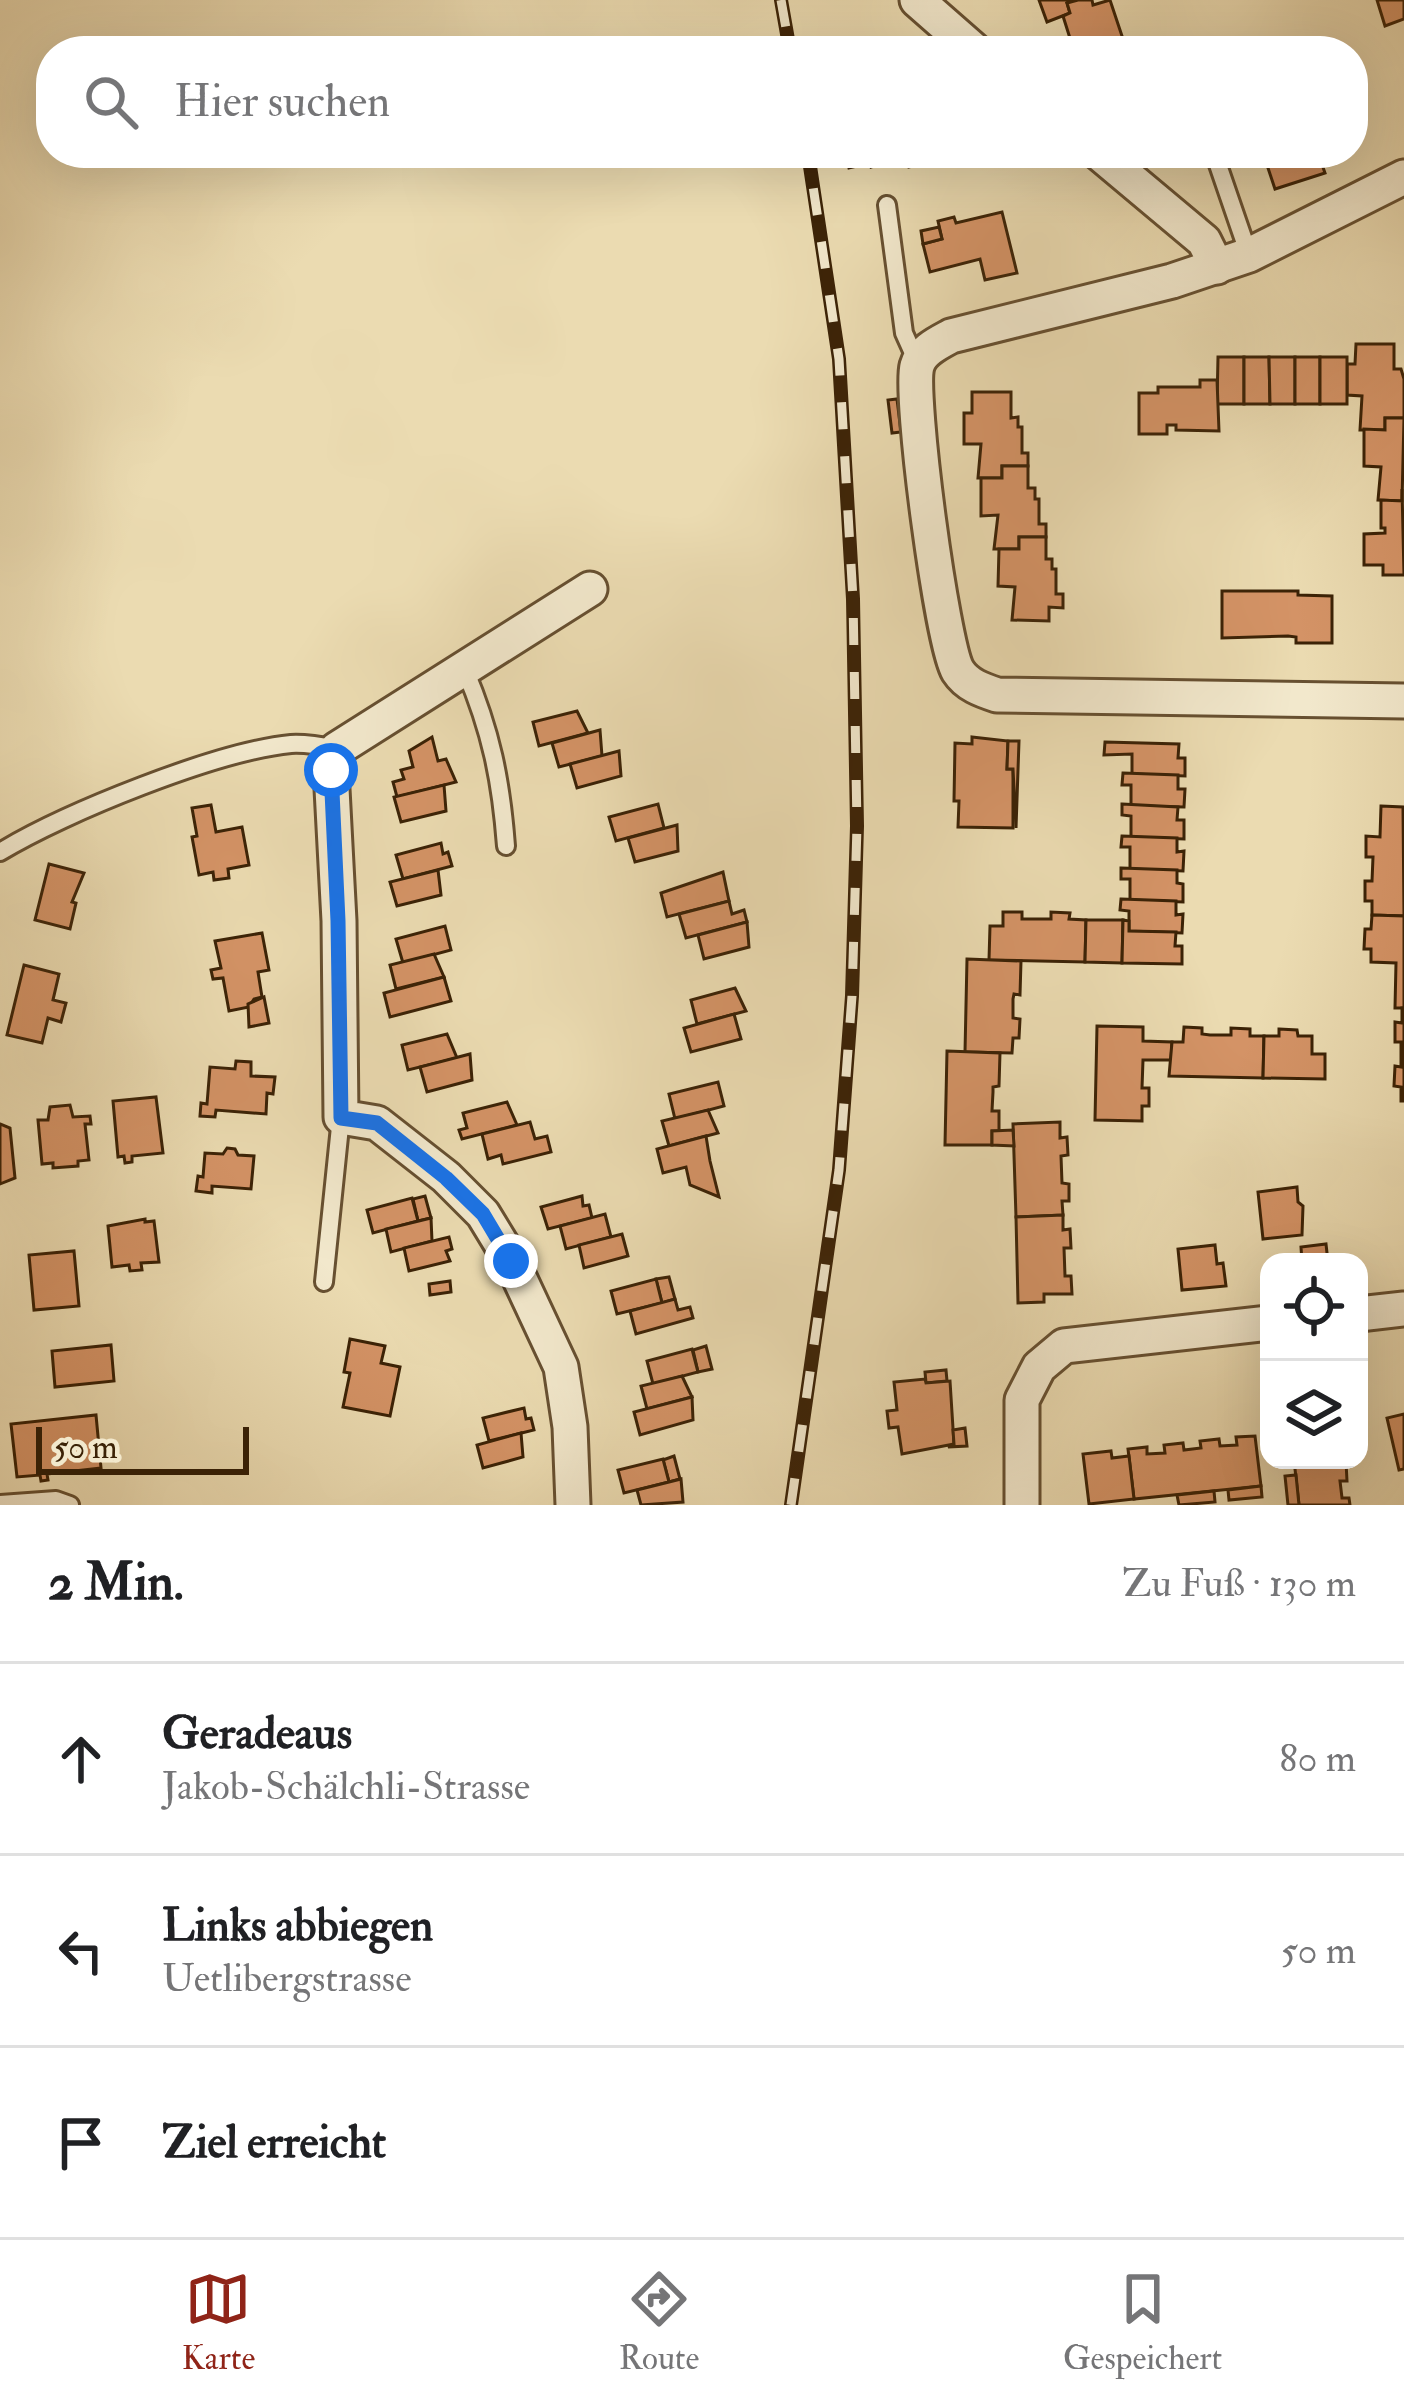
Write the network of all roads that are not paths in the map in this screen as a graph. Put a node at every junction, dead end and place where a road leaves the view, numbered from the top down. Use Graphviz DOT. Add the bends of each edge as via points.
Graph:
graph roads {
  1 [pos="917,0"];
  2 [pos="957,36"];
  3 [pos="1117,168"];
  4 [pos="1219,168"];
  5 [pos="1404,177"];
  6 [pos="887,205"];
  7 [pos="1249,256"];
  8 [pos="1216,267"];
  9 [pos="917,363"];
  10 [pos="590,590"];
  11 [pos="465,670"];
  12 [pos="1404,701"];
  13 [pos="337,749"];
  14 [pos="506,846"];
  15 [pos="0,852"];
  16 [pos="341,1118"];
  17 [pos="324,1282"];
  18 [pos="1404,1309"];
  19 [pos="1368,1313"];
  20 [pos="1260,1324"];
  21 [pos="0,1504"];
  22 [pos="70,1505"];
  23 [pos="573,1505"];
  24 [pos="1022,1505"];
  1 -- 2 [label="street"];
  3 -- 8 [label="street" via="1204,241"];
  4 -- 7 [label="lane"];
  5 -- 7 [label="street"];
  6 -- 9 [label="lane" via="904,333"];
  7 -- 8 [label="street"];
  8 -- 9 [label="street" via="951,336"];
  9 -- 12 [label="street" via="915,403 945,629 958,670 975,688 997,695"];
  10 -- 11 [label="street"];
  11 -- 13 [label="street"];
  11 -- 14 [label="lane" via="501,778"];
  13 -- 15 [label="lane" via="289,744 236,757"];
  13 -- 16 [label="street" via="331,770"];
  16 -- 17 [label="lane"];
  16 -- 23 [label="street" via="377,1123 483,1214 561,1367"];
  18 -- 19 [label="street"];
  20 -- 24 [label="street" via="1064,1346 1039,1367 1022,1400"];
  21 -- 22 [label="lane"];
}
